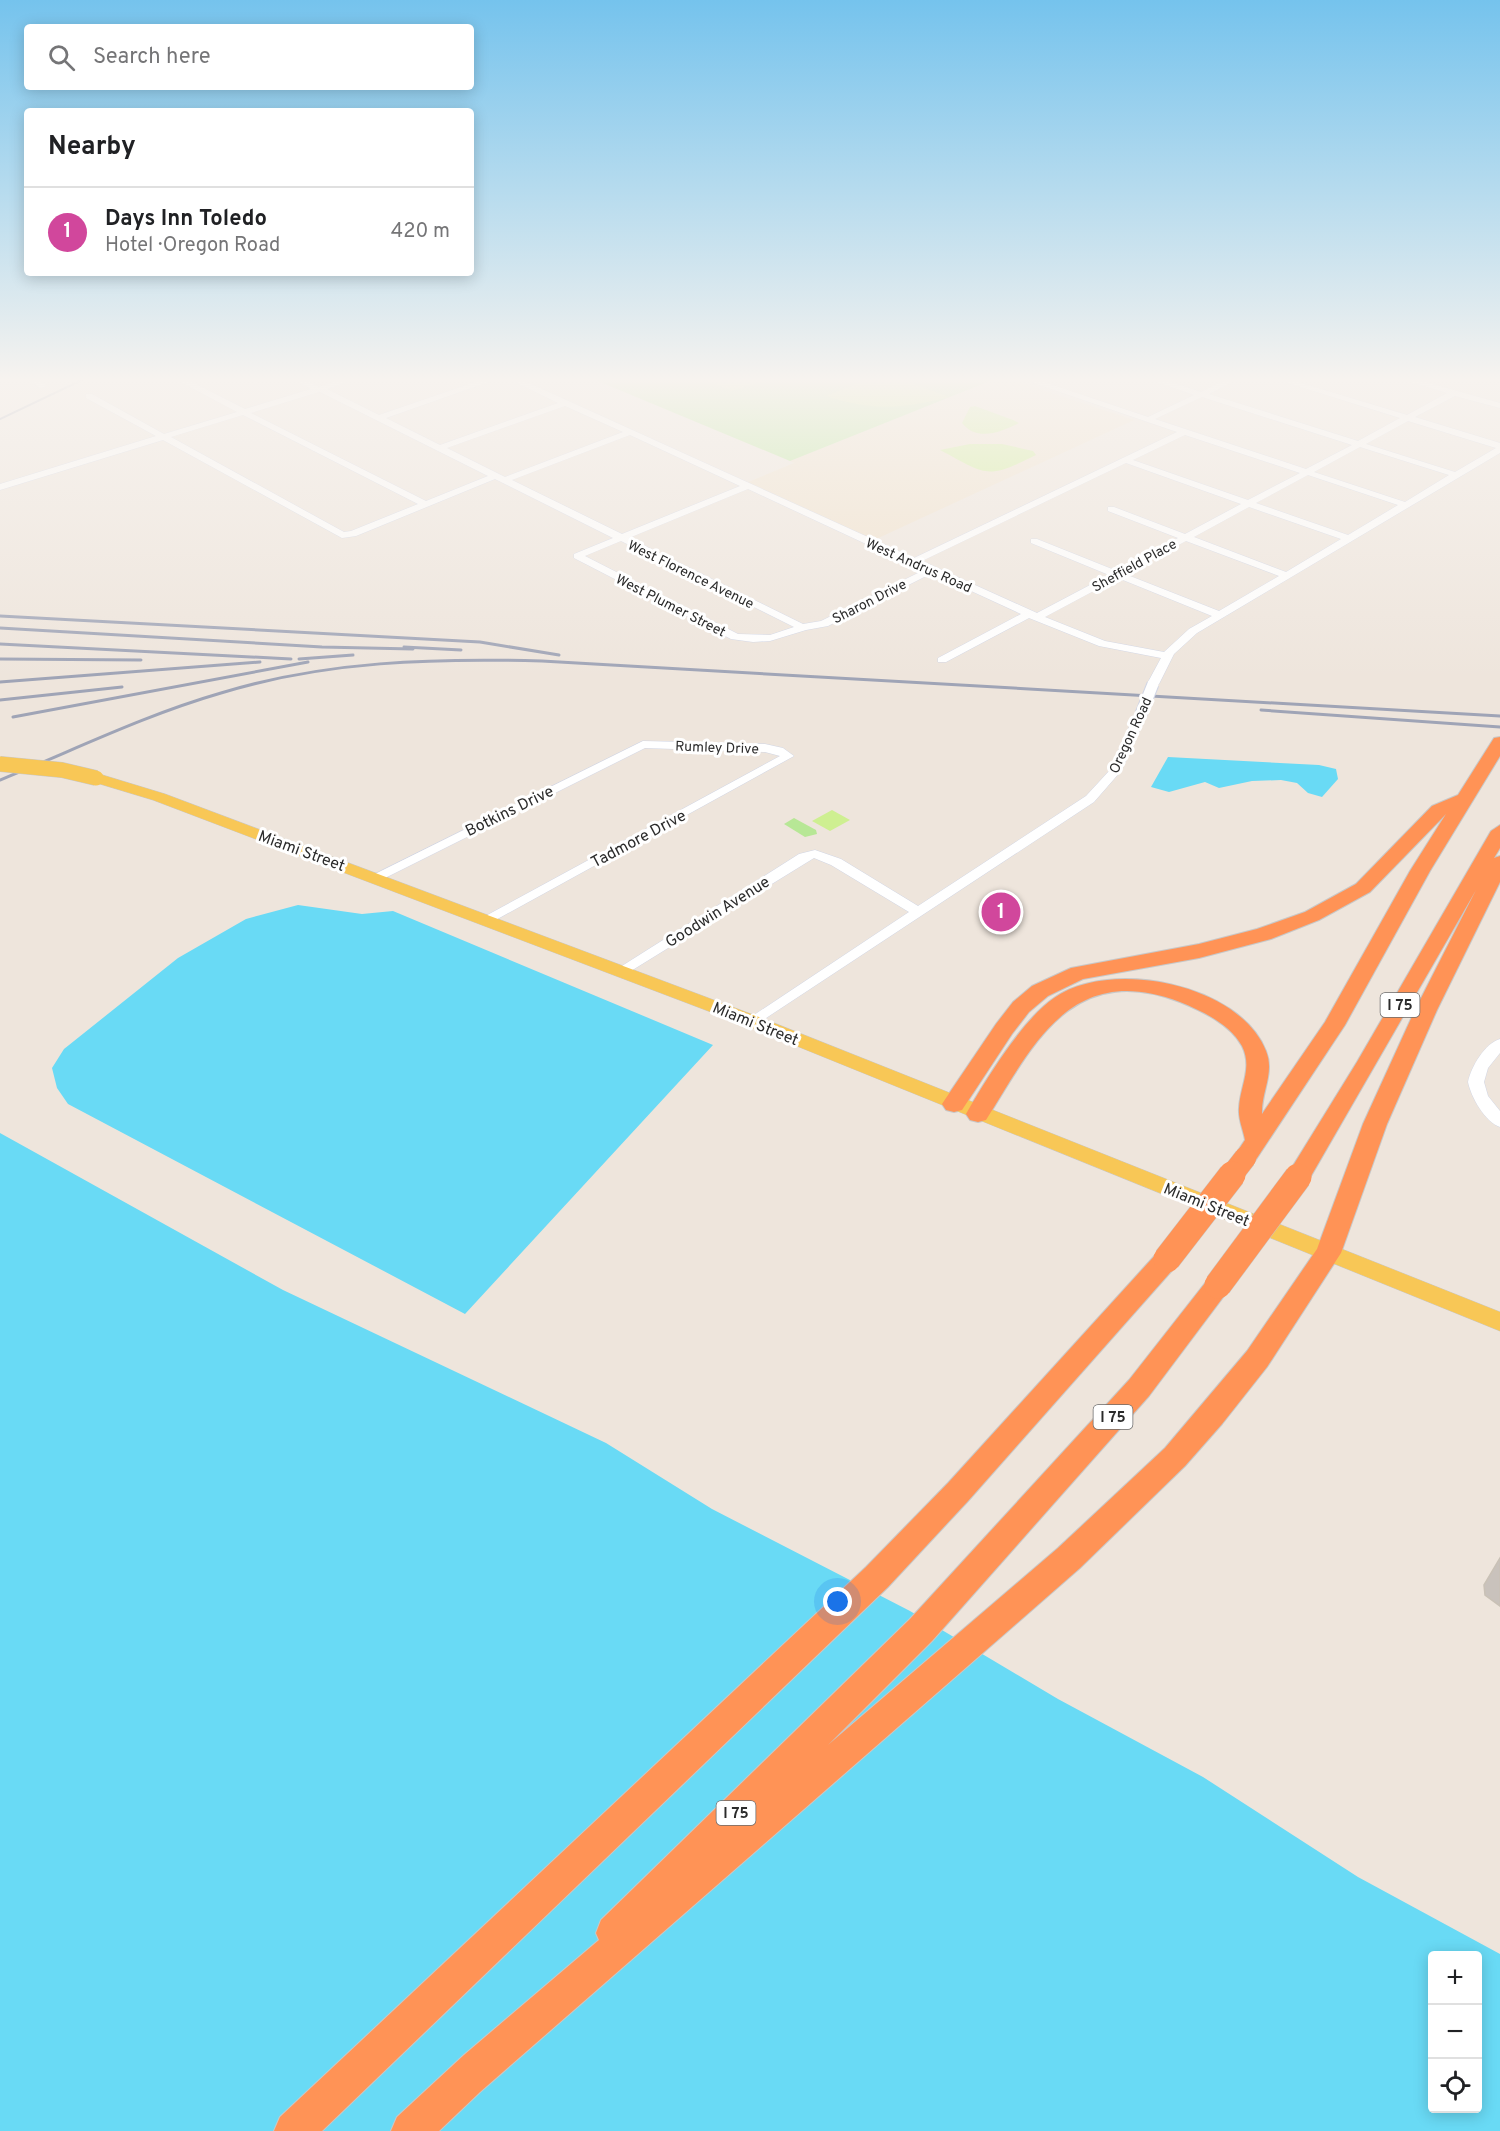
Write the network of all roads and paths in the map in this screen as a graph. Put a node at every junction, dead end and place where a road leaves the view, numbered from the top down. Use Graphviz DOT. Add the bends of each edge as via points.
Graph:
graph roads {
  1 [pos="28,478"];
  2 [pos="240,478"];
  3 [pos="374,478"];
  4 [pos="499,478"];
  5 [pos="500,478"];
  6 [pos="730,478"];
  7 [pos="1087,478"];
  8 [pos="1179,478"];
  9 [pos="1294,478"];
  10 [pos="1326,478"];
  11 [pos="1451,478"];
  12 [pos="747,486"];
  13 [pos="0,487"];
  14 [pos="423,503"];
  15 [pos="1249,503"];
  16 [pos="1406,505"];
  17 [pos="1111,509"];
  18 [pos="1184,537"];
  19 [pos="620,538"];
  20 [pos="1349,539"];
  21 [pos="1034,541"];
  22 [pos="912,562"];
  23 [pos="931,570"];
  24 [pos="1116,574"];
  25 [pos="1286,575"];
  26 [pos="1219,615"];
  27 [pos="1032,616"];
  28 [pos="805,628"];
  29 [pos="1167,656"];
  30 [pos="942,660"];
  31 [pos="643,744"];
  32 [pos="1495,749"];
  33 [pos="788,756"];
  34 [pos="0,764"];
  35 [pos="1465,799"];
  36 [pos="1500,831"];
  37 [pos="1500,862"];
  38 [pos="374,878"];
  39 [pos="918,912"];
  40 [pos="487,919"];
  41 [pos="621,971"];
  42 [pos="752,1021"];
  43 [pos="1500,1044"];
  44 [pos="954,1104"];
  45 [pos="978,1114"];
  46 [pos="1500,1121"];
  47 [pos="1251,1150"];
  48 [pos="1328,1253"];
  49 [pos="1500,1322"];
  50 [pos="467,2078"];
  51 [pos="294,2131"];
  52 [pos="411,2131"];
  1 -- 13 [label="street"];
  2 -- 14 [label="street" via="345,535"];
  3 -- 14 [label="street"];
  4 -- 14 [label="street"];
  5 -- 19 [label="street, West Florence Avenue"];
  6 -- 12 [label="street, West Andrus Road"];
  7 -- 22 [label="street"];
  8 -- 15 [label="street"];
  9 -- 15 [label="street, Sheffield Place"];
  10 -- 16 [label="street"];
  11 -- 16 [label="street, Oregon Road"];
  12 -- 19 [label="street"];
  12 -- 22 [label="street, West Andrus Road"];
  15 -- 18 [label="street, Sheffield Place"];
  15 -- 20 [label="street"];
  16 -- 20 [label="street, Oregon Road"];
  17 -- 18 [label="street"];
  18 -- 24 [label="street, Sheffield Place"];
  18 -- 25 [label="street"];
  19 -- 28 [label="street, West Florence Avenue"];
  19 -- 28 [label="street, West Plumer Street" via="577,556 735,637 763,639"];
  20 -- 25 [label="street, Oregon Road"];
  21 -- 24 [label="street"];
  22 -- 23 [label="street, West Andrus Road"];
  23 -- 27 [label="street, West Andrus Road"];
  23 -- 28 [label="street, Sharon Drive" via="824,624"];
  24 -- 26 [label="street"];
  24 -- 27 [label="street, Sheffield Place"];
  25 -- 26 [label="street, Oregon Road"];
  26 -- 29 [label="street, Oregon Road" via="1182,639"];
  27 -- 29 [label="street, West Andrus Road" via="1093,641"];
  27 -- 30 [label="street, Sheffield Place"];
  29 -- 39 [label="street, Oregon Road, bridge" via="1115,771 1096,794"];
  31 -- 33 [label="street, Rumley Drive" via="765,748"];
  31 -- 38 [label="street, Botkins Drive"];
  32 -- 35 [label="highway"];
  33 -- 40 [label="street, Tadmore Drive"];
  34 -- 38 [label="main road, Miami Street, bridge" via="96,777"];
  35 -- 44 [label="highway" via="1439,810 1363,888 1312,916 1199,951 1078,973 1041,991 1021,1007 1004,1029"];
  35 -- 47 [label="highway" via="1334,1025"];
  36 -- 50 [label="highway, I 75 / I 75, bridge" via="1298,1178 1139,1388 921,1630"];
  37 -- 48 [label="highway" via="1426,1010 1375,1124"];
  38 -- 40 [label="main road, Miami Street"];
  39 -- 41 [label="street, Goodwin Avenue" via="836,862 814,854"];
  39 -- 42 [label="street, Oregon Road"];
  40 -- 41 [label="main road, Miami Street"];
  41 -- 42 [label="main road, Miami Street"];
  42 -- 44 [label="main road, Miami Street"];
  43 -- 46 [label="street" via="1478,1070 1475,1084"];
  44 -- 45 [label="main road, Miami Street"];
  45 -- 47 [label="highway" via="1039,1022 1055,1006 1087,989 1115,985 1149,987 1204,1004 1230,1020 1253,1046 1260,1073 1251,1107"];
  45 -- 48 [label="main road, Miami Street"];
  47 -- 51 [label="highway, bridge" via="1167,1259 877,1577"];
  48 -- 49 [label="main road, Miami Street"];
  48 -- 50 [label="highway" via="1257,1359 1175,1457 1069,1558"];
  50 -- 52 [label="highway, I 75 / I 75"];
}
